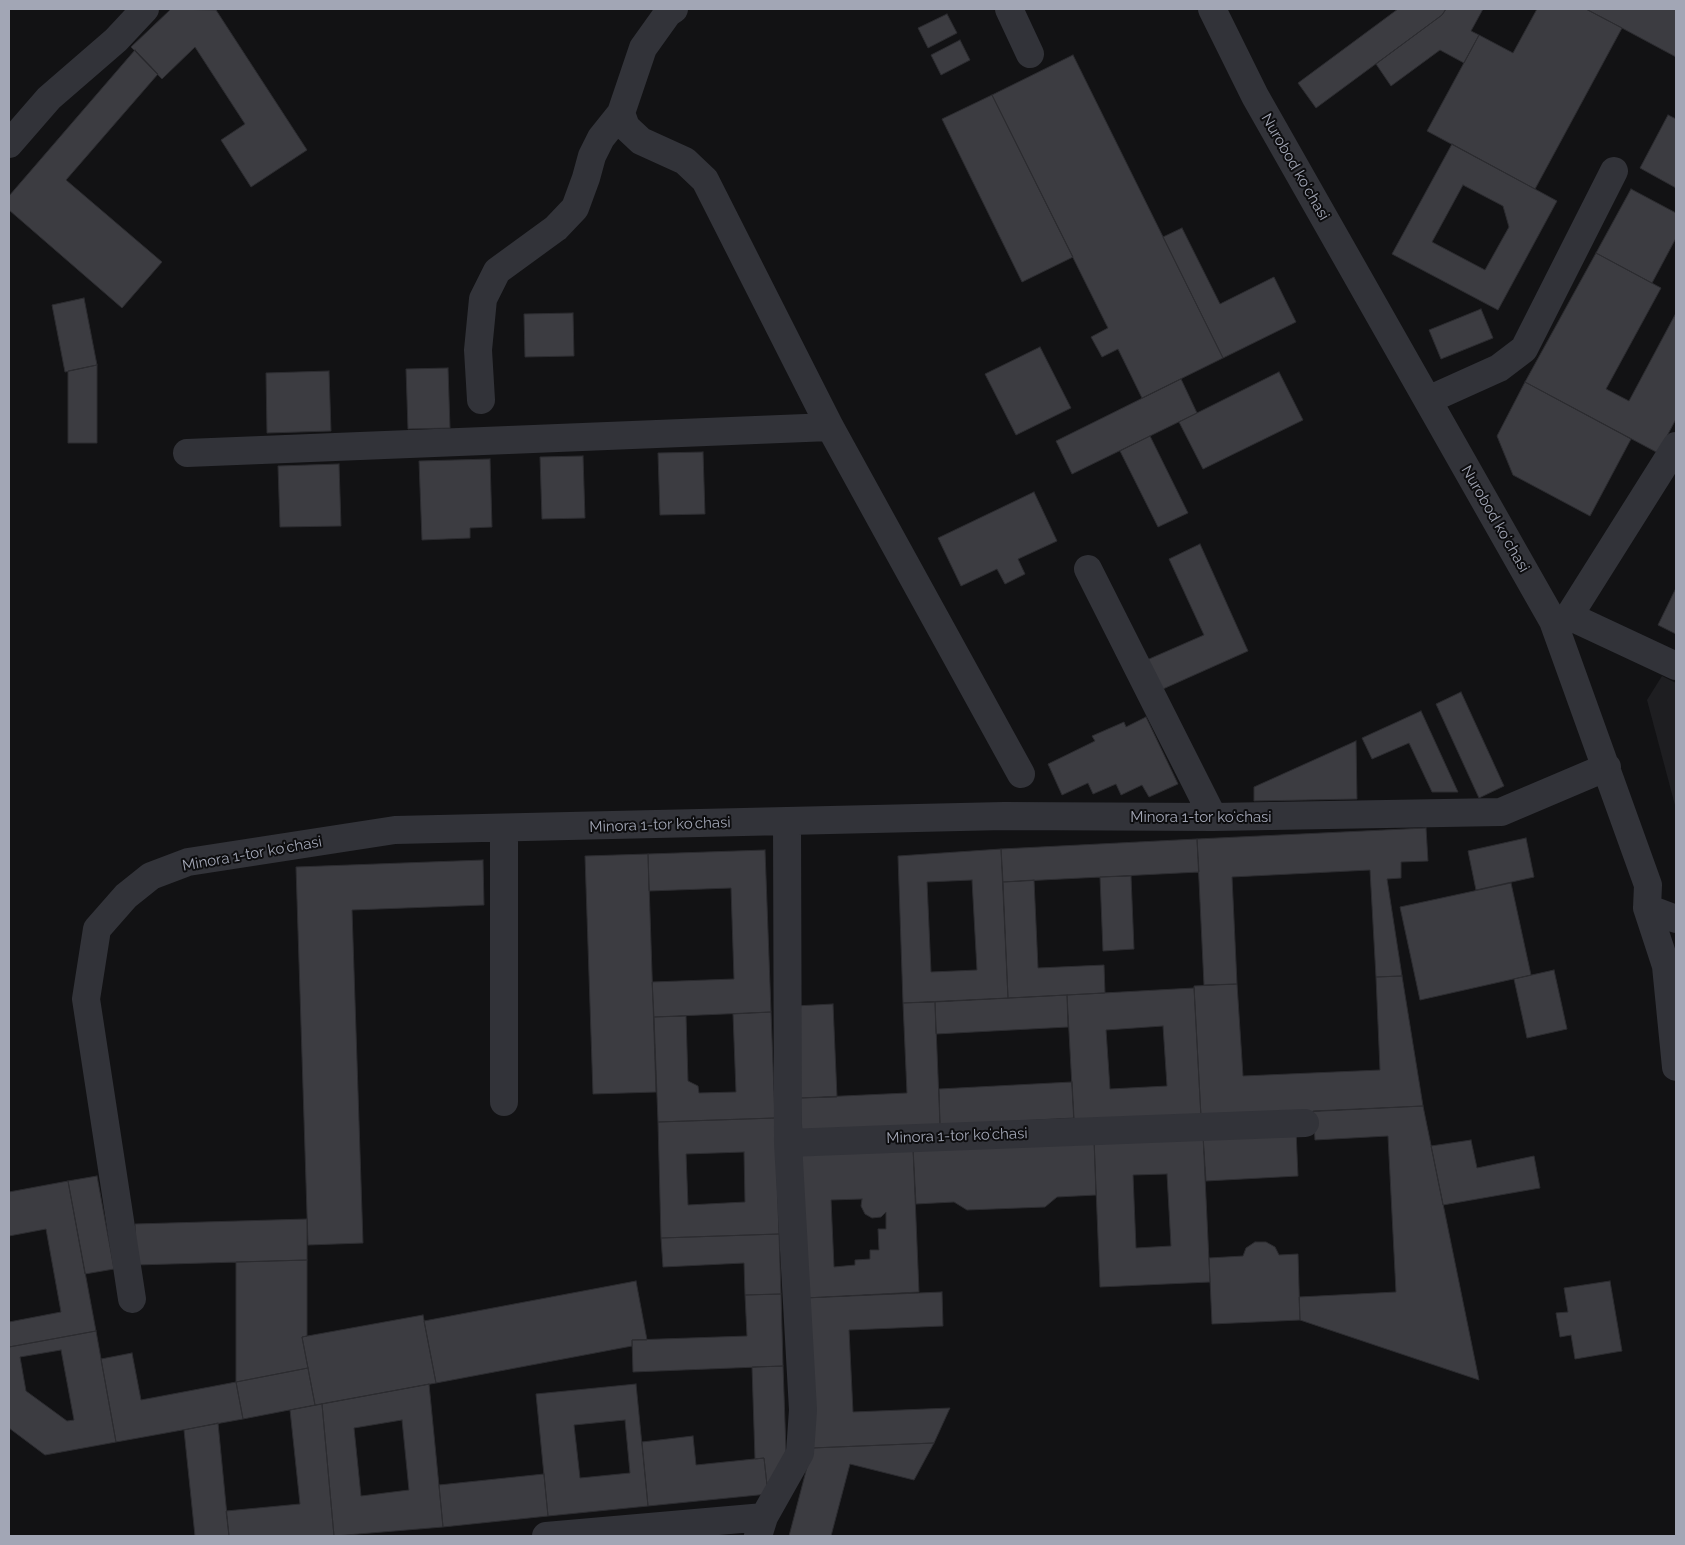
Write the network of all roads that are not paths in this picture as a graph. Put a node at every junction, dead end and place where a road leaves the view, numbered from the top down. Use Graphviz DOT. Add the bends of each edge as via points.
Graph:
graph roads {
  1 [pos="145,9"];
  2 [pos="674,9"];
  3 [pos="1009,9"];
  4 [pos="1212,9"];
  5 [pos="1030,54"];
  6 [pos="621,113"];
  7 [pos="9,144"];
  8 [pos="1614,171"];
  9 [pos="480,400"];
  10 [pos="1428,400"];
  11 [pos="830,427"];
  12 [pos="1676,446"];
  13 [pos="187,453"];
  14 [pos="1088,570"];
  15 [pos="1561,618"];
  16 [pos="1676,666"];
  17 [pos="1606,767"];
  18 [pos="1021,774"];
  19 [pos="1213,817"];
  20 [pos="787,821"];
  21 [pos="504,829"];
  22 [pos="1647,908"];
  23 [pos="1676,918"];
  24 [pos="1676,1067"];
  25 [pos="504,1102"];
  26 [pos="1305,1123"];
  27 [pos="788,1142"];
  28 [pos="132,1299"];
  29 [pos="761,1527"];
  30 [pos="546,1536"];
  1 -- 7 [label="street" via="116,40 49,98"];
  2 -- 6 [label="street" via="643,48"];
  3 -- 5 [label="street"];
  4 -- 10 [label="street, Nurobod koʻchasi" via="1255,96"];
  6 -- 9 [label="street" via="601,138 592,156 575,208 556,228 497,270 483,299 478,350"];
  6 -- 11 [label="street" via="626,127 641,142 684,161 705,180"];
  8 -- 10 [label="street" via="1524,349 1499,368"];
  10 -- 15 [label="street, Nurobod koʻchasi"];
  11 -- 13 [label="street"];
  11 -- 18 [label="street"];
  12 -- 15 [label="street"];
  14 -- 19 [label="street"];
  15 -- 16 [label="street"];
  15 -- 17 [label="street, Nurobod koʻchasi"];
  17 -- 19 [label="street, Minora 1-tor koʻchasi" via="1501,812"];
  17 -- 22 [label="street, Nurobod koʻchasi" via="1648,885"];
  19 -- 20 [label="street, Minora 1-tor koʻchasi" via="1004,816"];
  20 -- 21 [label="street, Minora 1-tor koʻchasi"];
  20 -- 27 [label="street"];
  21 -- 25 [label="street"];
  21 -- 28 [label="street, Minora 1-tor koʻchasi" via="395,830 188,862 152,876 126,896 97,929 86,999"];
  22 -- 23 [label="street"];
  22 -- 24 [label="street, Nurobod koʻchasi" via="1666,966"];
  26 -- 27 [label="street, Minora 1-tor koʻchasi"];
  27 -- 29 [label="street" via="803,1410 800,1453"];
  29 -- 30 [label="street"];
}
